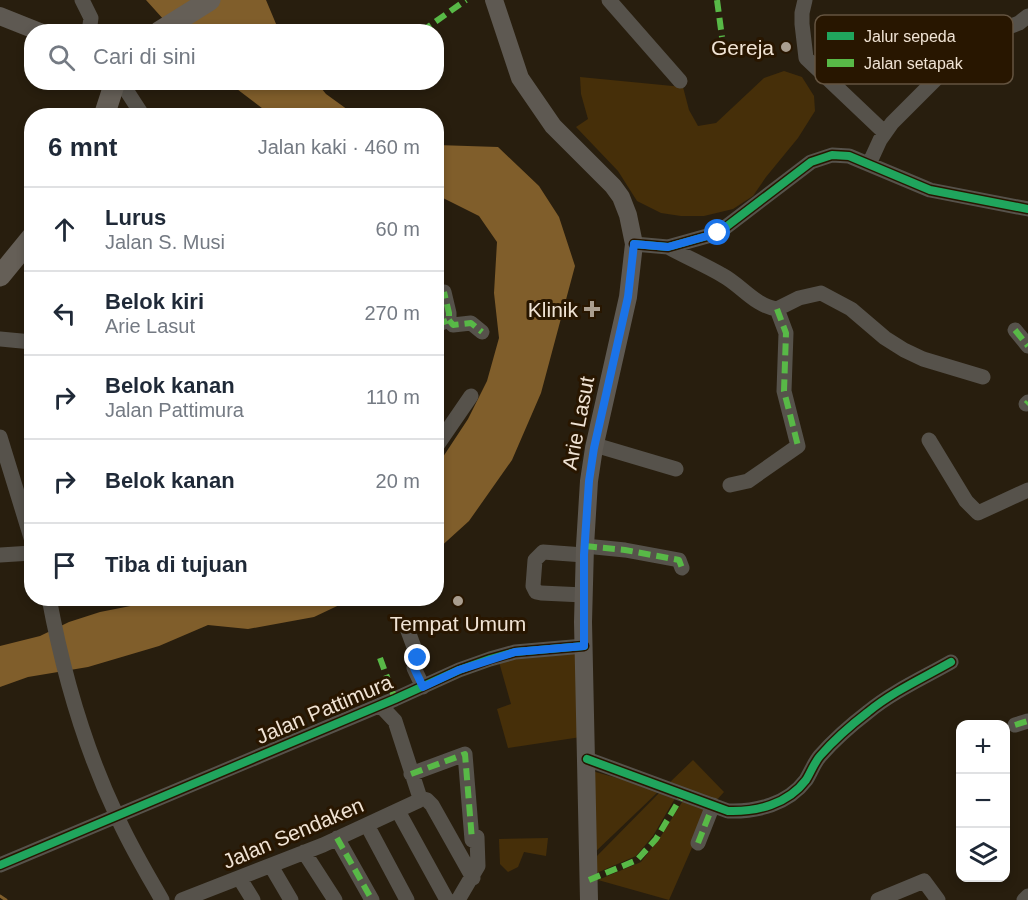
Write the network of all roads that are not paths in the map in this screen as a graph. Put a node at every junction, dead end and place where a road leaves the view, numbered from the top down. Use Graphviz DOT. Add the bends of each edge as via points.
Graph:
graph roads {
  1 [pos="82,0"];
  2 [pos="210,0"];
  3 [pos="494,0"];
  4 [pos="609,0"];
  5 [pos="805,0"];
  6 [pos="0,16"];
  7 [pos="1028,16"];
  8 [pos="90,24"];
  9 [pos="172,24"];
  10 [pos="1013,25"];
  11 [pos="24,26"];
  12 [pos="0,28"];
  13 [pos="24,36"];
  14 [pos="815,67"];
  15 [pos="680,81"];
  16 [pos="833,84"];
  17 [pos="932,84"];
  18 [pos="112,90"];
  19 [pos="126,90"];
  20 [pos="107,108"];
  21 [pos="138,108"];
  22 [pos="885,133"];
  23 [pos="869,164"];
  24 [pos="1028,209"];
  25 [pos="634,244"];
  26 [pos="24,247"];
  27 [pos="668,247"];
  28 [pos="0,276"];
  29 [pos="444,292"];
  30 [pos="777,309"];
  31 [pos="444,321"];
  32 [pos="444,322"];
  33 [pos="1015,330"];
  34 [pos="482,332"];
  35 [pos="0,339"];
  36 [pos="24,341"];
  37 [pos="1028,346"];
  38 [pos="983,377"];
  39 [pos="471,396"];
  40 [pos="444,435"];
  41 [pos="0,437"];
  42 [pos="929,440"];
  43 [pos="595,445"];
  44 [pos="676,469"];
  45 [pos="730,485"];
  46 [pos="1028,490"];
  47 [pos="24,515"];
  48 [pos="585,550"];
  49 [pos="24,554"];
  50 [pos="0,555"];
  51 [pos="682,568"];
  52 [pos="584,595"];
  53 [pos="50,606"];
  54 [pos="408,631"];
  55 [pos="584,646"];
  56 [pos="951,662"];
  57 [pos="423,687"];
  58 [pos="380,705"];
  59 [pos="587,759"];
  60 [pos="411,774"];
  61 [pos="419,799"];
  62 [pos="713,805"];
  63 [pos="398,811"];
  64 [pos="117,816"];
  65 [pos="367,825"];
  66 [pos="337,838"];
  67 [pos="698,843"];
  68 [pos="304,852"];
  69 [pos="2,858"];
  70 [pos="271,866"];
  71 [pos="473,878"];
  72 [pos="240,879"];
  73 [pos="1028,896"];
  74 [pos="162,900"];
  75 [pos="182,900"];
  76 [pos="253,900"];
  77 [pos="291,900"];
  78 [pos="335,900"];
  79 [pos="372,900"];
  80 [pos="407,900"];
  81 [pos="447,900"];
  82 [pos="458,900"];
  83 [pos="589,900"];
  84 [pos="878,900"];
  85 [pos="938,900"];
  86 [pos="1024,900"];
  1 -- 8 [label="street"];
  2 -- 9 [label="highway"];
  3 -- 25 [label="main road, Arie Lasut" via="520,78 553,126 621,197"];
  4 -- 15 [label="street"];
  5 -- 14 [label="street" via="802,24 806,58"];
  6 -- 11 [label="main road"];
  7 -- 10 [label="street"];
  12 -- 13 [label="main road"];
  16 -- 22 [label="street"];
  17 -- 22 [label="street"];
  18 -- 20 [label="highway"];
  19 -- 21 [label="street"];
  22 -- 23 [label="street"];
  23 -- 24 [label="street" via="930,190"];
  23 -- 27 [label="street" via="841,154 817,159 718,233"];
  25 -- 27 [label="street"];
  25 -- 43 [label="main road, Arie Lasut" via="628,297"];
  26 -- 28 [label="highway"];
  27 -- 30 [label="street" via="724,276 760,303"];
  29 -- 31 [label="street" via="450,314"];
  30 -- 38 [label="street" via="821,293 851,309 904,350"];
  30 -- 45 [label="street" via="786,333 784,391 798,446 748,481"];
  32 -- 34 [label="street" via="471,323"];
  33 -- 37 [label="street"];
  35 -- 36 [label="street"];
  39 -- 40 [label="street"];
  41 -- 47 [label="street"];
  42 -- 46 [label="street" via="966,501 978,513"];
  43 -- 44 [label="street"];
  43 -- 48 [label="main road, Arie Lasut"];
  48 -- 51 [label="street" via="625,550 679,560"];
  48 -- 52 [label="main road, Arie Lasut"];
  48 -- 52 [label="street" via="543,552 535,560 533,586 541,593"];
  49 -- 50 [label="street"];
  52 -- 55 [label="main road, Arie Lasut"];
  53 -- 64 [label="street" via="86,742"];
  54 -- 57 [label="street" via="418,658 414,668"];
  55 -- 57 [label="street, Jalan Pattimura" via="515,652 459,670"];
  55 -- 59 [label="main road, Arie Lasut"];
  56 -- 62 [label="street" via="870,710 824,752 801,785 783,800 746,811 728,811"];
  57 -- 58 [label="street, Jalan Pattimura"];
  58 -- 60 [label="street" via="395,721"];
  58 -- 64 [label="street, Jalan Pattimura"];
  59 -- 62 [label="street"];
  59 -- 83 [label="main road, Arie Lasut"];
  60 -- 61 [label="street"];
  60 -- 71 [label="street" via="465,754 479,860"];
  61 -- 63 [label="street, Jalan Sendaken"];
  61 -- 71 [label="street" via="432,804"];
  62 -- 67 [label="street"];
  63 -- 65 [label="street, Jalan Sendaken"];
  63 -- 81 [label="street"];
  64 -- 69 [label="street, Jalan Pattimura"];
  64 -- 74 [label="street"];
  65 -- 66 [label="street, Jalan Sendaken"];
  65 -- 80 [label="street"];
  66 -- 68 [label="street, Jalan Sendaken"];
  66 -- 79 [label="street"];
  68 -- 70 [label="street, Jalan Sendaken"];
  68 -- 78 [label="street"];
  70 -- 72 [label="street, Jalan Sendaken"];
  70 -- 77 [label="street"];
  71 -- 82 [label="street"];
  72 -- 75 [label="street, Jalan Sendaken"];
  72 -- 76 [label="street"];
  73 -- 86 [label="street"];
  84 -- 85 [label="street" via="924,881"];
}
